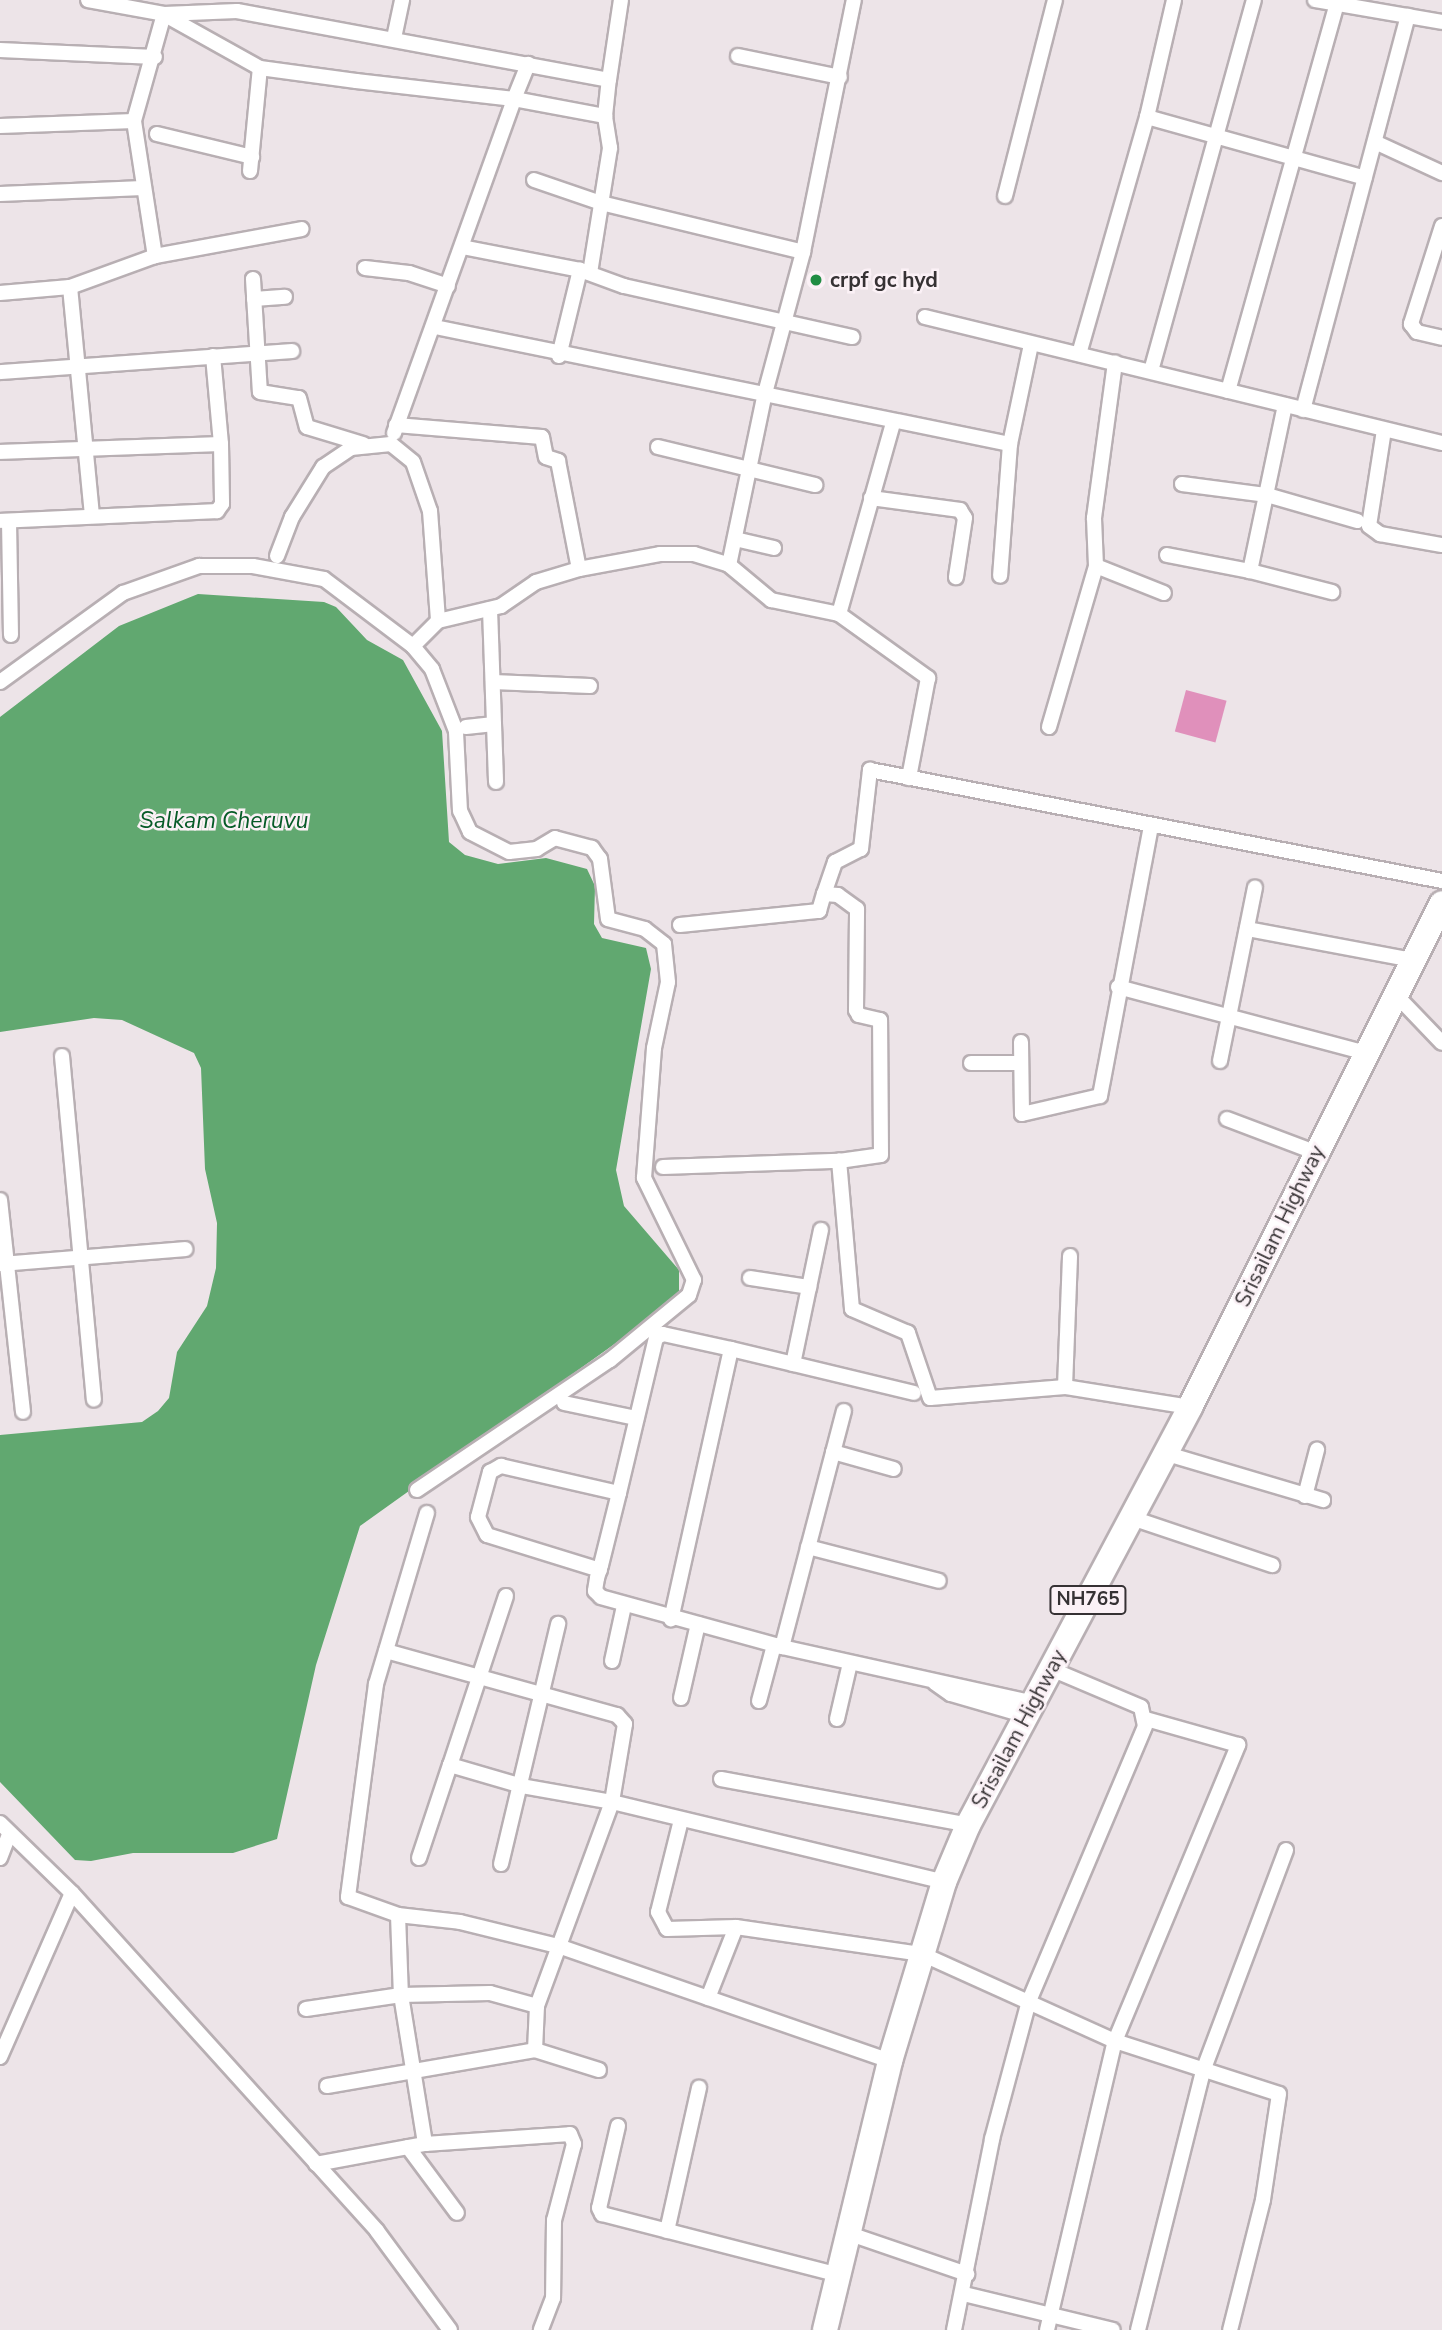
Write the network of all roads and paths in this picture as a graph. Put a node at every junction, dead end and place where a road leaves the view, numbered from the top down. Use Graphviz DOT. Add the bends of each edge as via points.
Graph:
graph roads {
  1 [pos="88,0"];
  2 [pos="402,0"];
  3 [pos="621,0"];
  4 [pos="854,0"];
  5 [pos="1055,0"];
  6 [pos="1174,0"];
  7 [pos="1254,0"];
  8 [pos="1315,0"];
  9 [pos="1337,4"];
  10 [pos="164,14"];
  11 [pos="1408,16"];
  12 [pos="1442,22"];
  13 [pos="394,38"];
  14 [pos="0,50"];
  15 [pos="738,56"];
  16 [pos="155,57"];
  17 [pos="528,64"];
  18 [pos="260,68"];
  19 [pos="840,77"];
  20 [pos="610,80"];
  21 [pos="514,99"];
  22 [pos="605,116"];
  23 [pos="1147,117"];
  24 [pos="134,121"];
  25 [pos="0,126"];
  26 [pos="157,134"];
  27 [pos="1216,137"];
  28 [pos="1377,143"];
  29 [pos="1294,159"];
  30 [pos="1442,173"];
  31 [pos="1365,177"];
  32 [pos="534,180"];
  33 [pos="143,188"];
  34 [pos="0,194"];
  35 [pos="1005,196"];
  36 [pos="601,203"];
  37 [pos="1442,226"];
  38 [pos="302,229"];
  39 [pos="462,247"];
  40 [pos="803,252"];
  41 [pos="155,256"];
  42 [pos="365,268"];
  43 [pos="585,272"];
  44 [pos="253,279"];
  45 [pos="448,286"];
  46 [pos="70,287"];
  47 [pos="0,293"];
  48 [pos="285,297"];
  49 [pos="254,299"];
  50 [pos="925,317"];
  51 [pos="785,322"];
  52 [pos="435,327"];
  53 [pos="852,337"];
  54 [pos="1442,338"];
  55 [pos="1031,344"];
  56 [pos="292,351"];
  57 [pos="258,353"];
  58 [pos="1079,354"];
  59 [pos="213,356"];
  60 [pos="559,356"];
  61 [pos="1115,362"];
  62 [pos="80,370"];
  63 [pos="1151,371"];
  64 [pos="0,372"];
  65 [pos="1228,391"];
  66 [pos="764,397"];
  67 [pos="1285,405"];
  68 [pos="1303,410"];
  69 [pos="893,423"];
  70 [pos="396,425"];
  71 [pos="1384,430"];
  72 [pos="1442,443"];
  73 [pos="221,444"];
  74 [pos="391,444"];
  75 [pos="1010,444"];
  76 [pos="367,446"];
  77 [pos="658,447"];
  78 [pos="85,449"];
  79 [pos="0,453"];
  80 [pos="751,467"];
  81 [pos="1182,484"];
  82 [pos="815,485"];
  83 [pos="1267,495"];
  84 [pos="871,498"];
  85 [pos="92,516"];
  86 [pos="4,521"];
  87 [pos="1357,521"];
  88 [pos="735,539"];
  89 [pos="1442,545"];
  90 [pos="774,548"];
  91 [pos="1167,555"];
  92 [pos="277,556"];
  93 [pos="729,565"];
  94 [pos="1096,566"];
  95 [pos="579,569"];
  96 [pos="1250,572"];
  97 [pos="1000,576"];
  98 [pos="956,577"];
  99 [pos="1332,592"];
  100 [pos="1164,593"];
  101 [pos="490,610"];
  102 [pos="839,614"];
  103 [pos="438,621"];
  104 [pos="10,635"];
  105 [pos="413,646"];
  106 [pos="0,682"];
  107 [pos="492,682"];
  108 [pos="590,686"];
  109 [pos="494,724"];
  110 [pos="466,727"];
  111 [pos="1049,727"];
  112 [pos="909,778"];
  113 [pos="496,782"];
  114 [pos="1151,825"];
  115 [pos="1442,881"];
  116 [pos="1255,888"];
  117 [pos="824,894"];
  118 [pos="1442,904"];
  119 [pos="680,926"];
  120 [pos="1247,929"];
  121 [pos="1413,960"];
  122 [pos="1118,987"];
  123 [pos="1396,995"];
  124 [pos="1229,1015"];
  125 [pos="1021,1042"];
  126 [pos="1442,1043"];
  127 [pos="1366,1052"];
  128 [pos="62,1056"];
  129 [pos="1220,1061"];
  130 [pos="971,1063"];
  131 [pos="1020,1063"];
  132 [pos="1227,1119"];
  133 [pos="1317,1153"];
  134 [pos="839,1161"];
  135 [pos="663,1167"];
  136 [pos="0,1200"];
  137 [pos="821,1230"];
  138 [pos="185,1249"];
  139 [pos="1070,1256"];
  140 [pos="83,1257"];
  141 [pos="2,1264"];
  142 [pos="750,1279"];
  143 [pos="810,1287"];
  144 [pos="731,1349"];
  145 [pos="793,1364"];
  146 [pos="1065,1387"];
  147 [pos="914,1393"];
  148 [pos="94,1400"];
  149 [pos="564,1404"];
  150 [pos="1190,1407"];
  151 [pos="844,1411"];
  152 [pos="23,1412"];
  153 [pos="636,1418"];
  154 [pos="1317,1450"];
  155 [pos="833,1452"];
  156 [pos="1164,1452"];
  157 [pos="894,1469"];
  158 [pos="417,1490"];
  159 [pos="619,1493"];
  160 [pos="1305,1496"];
  161 [pos="1323,1500"];
  162 [pos="427,1513"];
  163 [pos="1132,1518"];
  164 [pos="808,1548"];
  165 [pos="1272,1565"];
  166 [pos="600,1570"];
  167 [pos="939,1581"];
  168 [pos="506,1596"];
  169 [pos="624,1606"];
  170 [pos="671,1619"];
  171 [pos="558,1624"];
  172 [pos="698,1624"];
  173 [pos="778,1646"];
  174 [pos="386,1651"];
  175 [pos="612,1661"];
  176 [pos="850,1663"];
  177 [pos="1051,1669"];
  178 [pos="476,1677"];
  179 [pos="681,1698"];
  180 [pos="542,1699"];
  181 [pos="759,1701"];
  182 [pos="1030,1709"];
  183 [pos="837,1719"];
  184 [pos="1146,1719"];
  185 [pos="450,1765"];
  186 [pos="721,1779"];
  187 [pos="522,1786"];
  188 [pos="612,1802"];
  189 [pos="681,1820"];
  190 [pos="968,1825"];
  191 [pos="4,1829"];
  192 [pos="1286,1850"];
  193 [pos="0,1858"];
  194 [pos="419,1858"];
  195 [pos="500,1864"];
  196 [pos="944,1882"];
  197 [pos="72,1893"];
  198 [pos="398,1915"];
  199 [pos="736,1927"];
  200 [pos="558,1946"];
  201 [pos="922,1954"];
  202 [pos="401,1995"];
  203 [pos="708,1998"];
  204 [pos="1029,2001"];
  205 [pos="537,2007"];
  206 [pos="306,2009"];
  207 [pos="4,2036"];
  208 [pos="1115,2041"];
  209 [pos="535,2050"];
  210 [pos="0,2057"];
  211 [pos="890,2061"];
  212 [pos="415,2070"];
  213 [pos="600,2070"];
  214 [pos="1203,2071"];
  215 [pos="327,2086"];
  216 [pos="699,2088"];
  217 [pos="618,2126"];
  218 [pos="425,2144"];
  219 [pos="408,2147"];
  220 [pos="316,2164"];
  221 [pos="457,2213"];
  222 [pos="667,2231"];
  223 [pos="850,2234"];
  224 [pos="967,2274"];
  225 [pos="840,2275"];
  226 [pos="964,2294"];
  227 [pos="1049,2324"];
  228 [pos="450,2330"];
  229 [pos="541,2330"];
  230 [pos="825,2330"];
  231 [pos="954,2330"];
  232 [pos="1113,2330"];
  233 [pos="1138,2330"];
  234 [pos="1230,2330"];
  1 -- 10 [label="street"];
  2 -- 13 [label="street"];
  3 -- 20 [label="street"];
  4 -- 19 [label="street"];
  5 -- 35 [label="street"];
  6 -- 23 [label="street"];
  7 -- 27 [label="street"];
  8 -- 9 [label="street"];
  9 -- 11 [label="street"];
  9 -- 29 [label="street"];
  10 -- 13 [label="street" via="237,11"];
  10 -- 16 [label="street"];
  10 -- 18 [label="street"];
  11 -- 12 [label="street"];
  11 -- 28 [label="street"];
  13 -- 17 [label="street"];
  14 -- 16 [label="street"];
  15 -- 19 [label="street"];
  16 -- 24 [label="street"];
  17 -- 20 [label="street"];
  17 -- 21 [label="street"];
  18 -- 21 [label="street"];
  18 -- 26 [label="street" via="251,164"];
  19 -- 40 [label="street"];
  20 -- 22 [label="street"];
  21 -- 22 [label="street"];
  21 -- 39 [label="street"];
  22 -- 36 [label="street" via="610,148"];
  23 -- 27 [label="street"];
  23 -- 58 [label="street"];
  24 -- 25 [label="street"];
  24 -- 33 [label="street"];
  27 -- 29 [label="street"];
  27 -- 63 [label="street"];
  28 -- 30 [label="street"];
  28 -- 31 [label="street"];
  29 -- 31 [label="street"];
  29 -- 65 [label="street"];
  31 -- 68 [label="street"];
  32 -- 36 [label="street"];
  33 -- 34 [label="street"];
  33 -- 41 [label="street"];
  36 -- 40 [label="street"];
  36 -- 43 [label="street"];
  37 -- 54 [label="street" via="1411,324 1417,332"];
  38 -- 41 [label="street"];
  39 -- 43 [label="street"];
  39 -- 45 [label="street"];
  40 -- 51 [label="street"];
  41 -- 46 [label="street"];
  42 -- 45 [label="street" via="409,273"];
  43 -- 51 [label="street" via="624,286"];
  43 -- 60 [label="street"];
  44 -- 49 [label="street"];
  45 -- 52 [label="street"];
  46 -- 47 [label="street"];
  46 -- 62 [label="street"];
  48 -- 49 [label="street"];
  49 -- 57 [label="street"];
  50 -- 55 [label="street"];
  51 -- 53 [label="street"];
  51 -- 66 [label="street"];
  52 -- 60 [label="street"];
  52 -- 70 [label="street"];
  55 -- 58 [label="street"];
  55 -- 75 [label="street"];
  56 -- 57 [label="street"];
  57 -- 59 [label="street"];
  57 -- 76 [label="street" via="260,392 299,398 307,427"];
  58 -- 61 [label="street"];
  59 -- 62 [label="street"];
  59 -- 73 [label="street"];
  60 -- 66 [label="street"];
  61 -- 63 [label="street"];
  61 -- 94 [label="street" via="1094,518"];
  62 -- 64 [label="street"];
  62 -- 78 [label="street"];
  63 -- 65 [label="street"];
  65 -- 67 [label="street"];
  66 -- 69 [label="street"];
  66 -- 80 [label="street"];
  67 -- 68 [label="street"];
  67 -- 83 [label="street"];
  68 -- 71 [label="street"];
  69 -- 75 [label="street"];
  69 -- 84 [label="street"];
  70 -- 74 [label="street"];
  70 -- 95 [label="street" via="542,437 545,457 558,461"];
  71 -- 72 [label="street"];
  71 -- 89 [label="street" via="1369,526 1380,534"];
  73 -- 78 [label="street"];
  73 -- 85 [label="street" via="220,509"];
  74 -- 76 [label="street"];
  74 -- 103 [label="street" via="413,462 430,510"];
  75 -- 97 [label="street"];
  76 -- 92 [label="street" via="337,455 323,467 292,517"];
  77 -- 80 [label="street"];
  78 -- 79 [label="street"];
  78 -- 85 [label="street"];
  80 -- 82 [label="street"];
  80 -- 88 [label="street"];
  81 -- 83 [label="street"];
  83 -- 87 [label="street"];
  83 -- 96 [label="street"];
  84 -- 98 [label="street" via="960,510 965,518"];
  84 -- 102 [label="street"];
  85 -- 86 [label="street"];
  86 -- 104 [label="street"];
  88 -- 90 [label="street"];
  88 -- 93 [label="street"];
  91 -- 96 [label="street"];
  93 -- 95 [label="street" via="678,551"];
  93 -- 102 [label="street" via="771,600"];
  94 -- 100 [label="street"];
  94 -- 111 [label="street"];
  95 -- 101 [label="street" via="549,577"];
  96 -- 99 [label="street"];
  101 -- 103 [label="street"];
  101 -- 107 [label="street"];
  102 -- 112 [label="street" via="928,678"];
  103 -- 105 [label="street"];
  105 -- 106 [label="street" via="324,579 253,566 199,566 123,593"];
  105 -- 158 [label="street" via="432,669 456,732 460,811 470,832 509,852 537,849 555,838 592,848 600,859 608,919 645,929 664,944 668,982 654,1048 645,1178 694,1280 689,1296 610,1360"];
  107 -- 108 [label="street"];
  107 -- 109 [label="street"];
  109 -- 110 [label="street"];
  109 -- 113 [label="street"];
  112 -- 114 [label="street"];
  112 -- 117 [label="street" via="870,770 861,849 835,862"];
  114 -- 115 [label="street"];
  114 -- 122 [label="street"];
  116 -- 120 [label="street"];
  117 -- 119 [label="street" via="819,911"];
  117 -- 134 [label="street" via="838,895 857,909 856,1010 880,1020 881,1155"];
  118 -- 121 [label="highway, Srisailam Highway / NH765"];
  120 -- 121 [label="street"];
  120 -- 124 [label="street"];
  121 -- 123 [label="highway, Srisailam Highway / NH765"];
  122 -- 124 [label="street"];
  122 -- 131 [label="street" via="1103,1086 1095,1100 1024,1116 1020,1110"];
  123 -- 126 [label="street"];
  123 -- 127 [label="highway, Srisailam Highway / NH765"];
  124 -- 127 [label="street"];
  124 -- 129 [label="street"];
  125 -- 131 [label="street"];
  127 -- 133 [label="highway, Srisailam Highway / NH765"];
  128 -- 140 [label="street"];
  130 -- 131 [label="street"];
  132 -- 133 [label="street"];
  133 -- 150 [label="highway, Srisailam Highway / NH765"];
  134 -- 135 [label="street"];
  134 -- 146 [label="street" via="852,1309 908,1333 930,1398"];
  136 -- 141 [label="street"];
  137 -- 143 [label="street"];
  138 -- 140 [label="street"];
  139 -- 146 [label="street"];
  140 -- 141 [label="street"];
  140 -- 148 [label="street"];
  141 -- 152 [label="street"];
  142 -- 143 [label="street"];
  143 -- 145 [label="street"];
  144 -- 145 [label="street"];
  144 -- 153 [label="street" via="663,1334 656,1338"];
  144 -- 170 [label="street"];
  145 -- 147 [label="street"];
  146 -- 150 [label="street"];
  149 -- 153 [label="street"];
  150 -- 156 [label="highway, Srisailam Highway / NH765"];
  151 -- 155 [label="street"];
  153 -- 159 [label="street"];
  154 -- 160 [label="street"];
  155 -- 157 [label="street"];
  155 -- 164 [label="street"];
  156 -- 160 [label="street"];
  156 -- 163 [label="highway, Srisailam Highway / NH765"];
  159 -- 166 [label="street"];
  159 -- 166 [label="street" via="501,1466 490,1472 485,1483 478,1517 487,1535"];
  160 -- 161 [label="street"];
  162 -- 174 [label="street"];
  163 -- 165 [label="street"];
  163 -- 177 [label="highway, Srisailam Highway / NH765"];
  164 -- 167 [label="street"];
  164 -- 173 [label="street"];
  166 -- 169 [label="street" via="597,1595"];
  168 -- 178 [label="street"];
  169 -- 170 [label="street"];
  169 -- 175 [label="street"];
  170 -- 172 [label="street"];
  171 -- 180 [label="street"];
  172 -- 173 [label="street"];
  172 -- 179 [label="street"];
  173 -- 176 [label="street"];
  173 -- 181 [label="street"];
  174 -- 178 [label="street"];
  174 -- 198 [label="street" via="376,1684 345,1890 354,1903"];
  176 -- 182 [label="street"];
  176 -- 183 [label="street"];
  177 -- 182 [label="highway, Srisailam Highway / NH765"];
  177 -- 184 [label="street" via="1141,1707"];
  178 -- 180 [label="street"];
  178 -- 185 [label="street"];
  180 -- 187 [label="street"];
  180 -- 188 [label="street" via="623,1719 627,1730"];
  182 -- 190 [label="highway, Srisailam Highway / NH765"];
  184 -- 204 [label="street"];
  184 -- 208 [label="street" via="1238,1745"];
  185 -- 187 [label="street"];
  185 -- 194 [label="street"];
  186 -- 190 [label="street"];
  187 -- 188 [label="street"];
  187 -- 195 [label="street"];
  188 -- 189 [label="street"];
  188 -- 200 [label="street"];
  189 -- 196 [label="street"];
  189 -- 199 [label="street" via="659,1904 662,1925"];
  190 -- 196 [label="highway, Srisailam Highway / NH765"];
  191 -- 193 [label="street"];
  191 -- 197 [label="street"];
  192 -- 214 [label="street"];
  196 -- 201 [label="highway, Srisailam Highway / NH765"];
  197 -- 207 [label="street"];
  197 -- 220 [label="street"];
  198 -- 200 [label="street" via="460,1922"];
  198 -- 202 [label="street"];
  199 -- 201 [label="street"];
  199 -- 203 [label="street"];
  200 -- 203 [label="street"];
  200 -- 205 [label="street"];
  201 -- 204 [label="street"];
  201 -- 211 [label="highway, Srisailam Highway / NH765"];
  202 -- 205 [label="street" via="490,1993"];
  202 -- 206 [label="street"];
  202 -- 212 [label="street"];
  203 -- 211 [label="street"];
  204 -- 208 [label="street"];
  204 -- 224 [label="street" via="992,2139"];
  205 -- 209 [label="street"];
  207 -- 210 [label="street"];
  208 -- 214 [label="street"];
  208 -- 227 [label="street"];
  209 -- 212 [label="street"];
  209 -- 213 [label="street"];
  211 -- 223 [label="highway, Srisailam Highway / NH765"];
  212 -- 215 [label="street"];
  212 -- 218 [label="street"];
  214 -- 233 [label="street"];
  214 -- 234 [label="street" via="1273,2089 1280,2099 1263,2200"];
  216 -- 222 [label="street"];
  217 -- 222 [label="street" via="599,2208 607,2217"];
  218 -- 219 [label="street"];
  218 -- 229 [label="street" via="570,2134 574,2144 554,2220 553,2298"];
  219 -- 220 [label="street"];
  219 -- 221 [label="street"];
  220 -- 228 [label="street" via="377,2231"];
  222 -- 225 [label="street"];
  223 -- 224 [label="street"];
  223 -- 225 [label="highway, Srisailam Highway / NH765"];
  224 -- 226 [label="street"];
  225 -- 230 [label="highway, Srisailam Highway / NH765"];
  226 -- 227 [label="street"];
  226 -- 231 [label="street"];
  227 -- 232 [label="street"];
}
